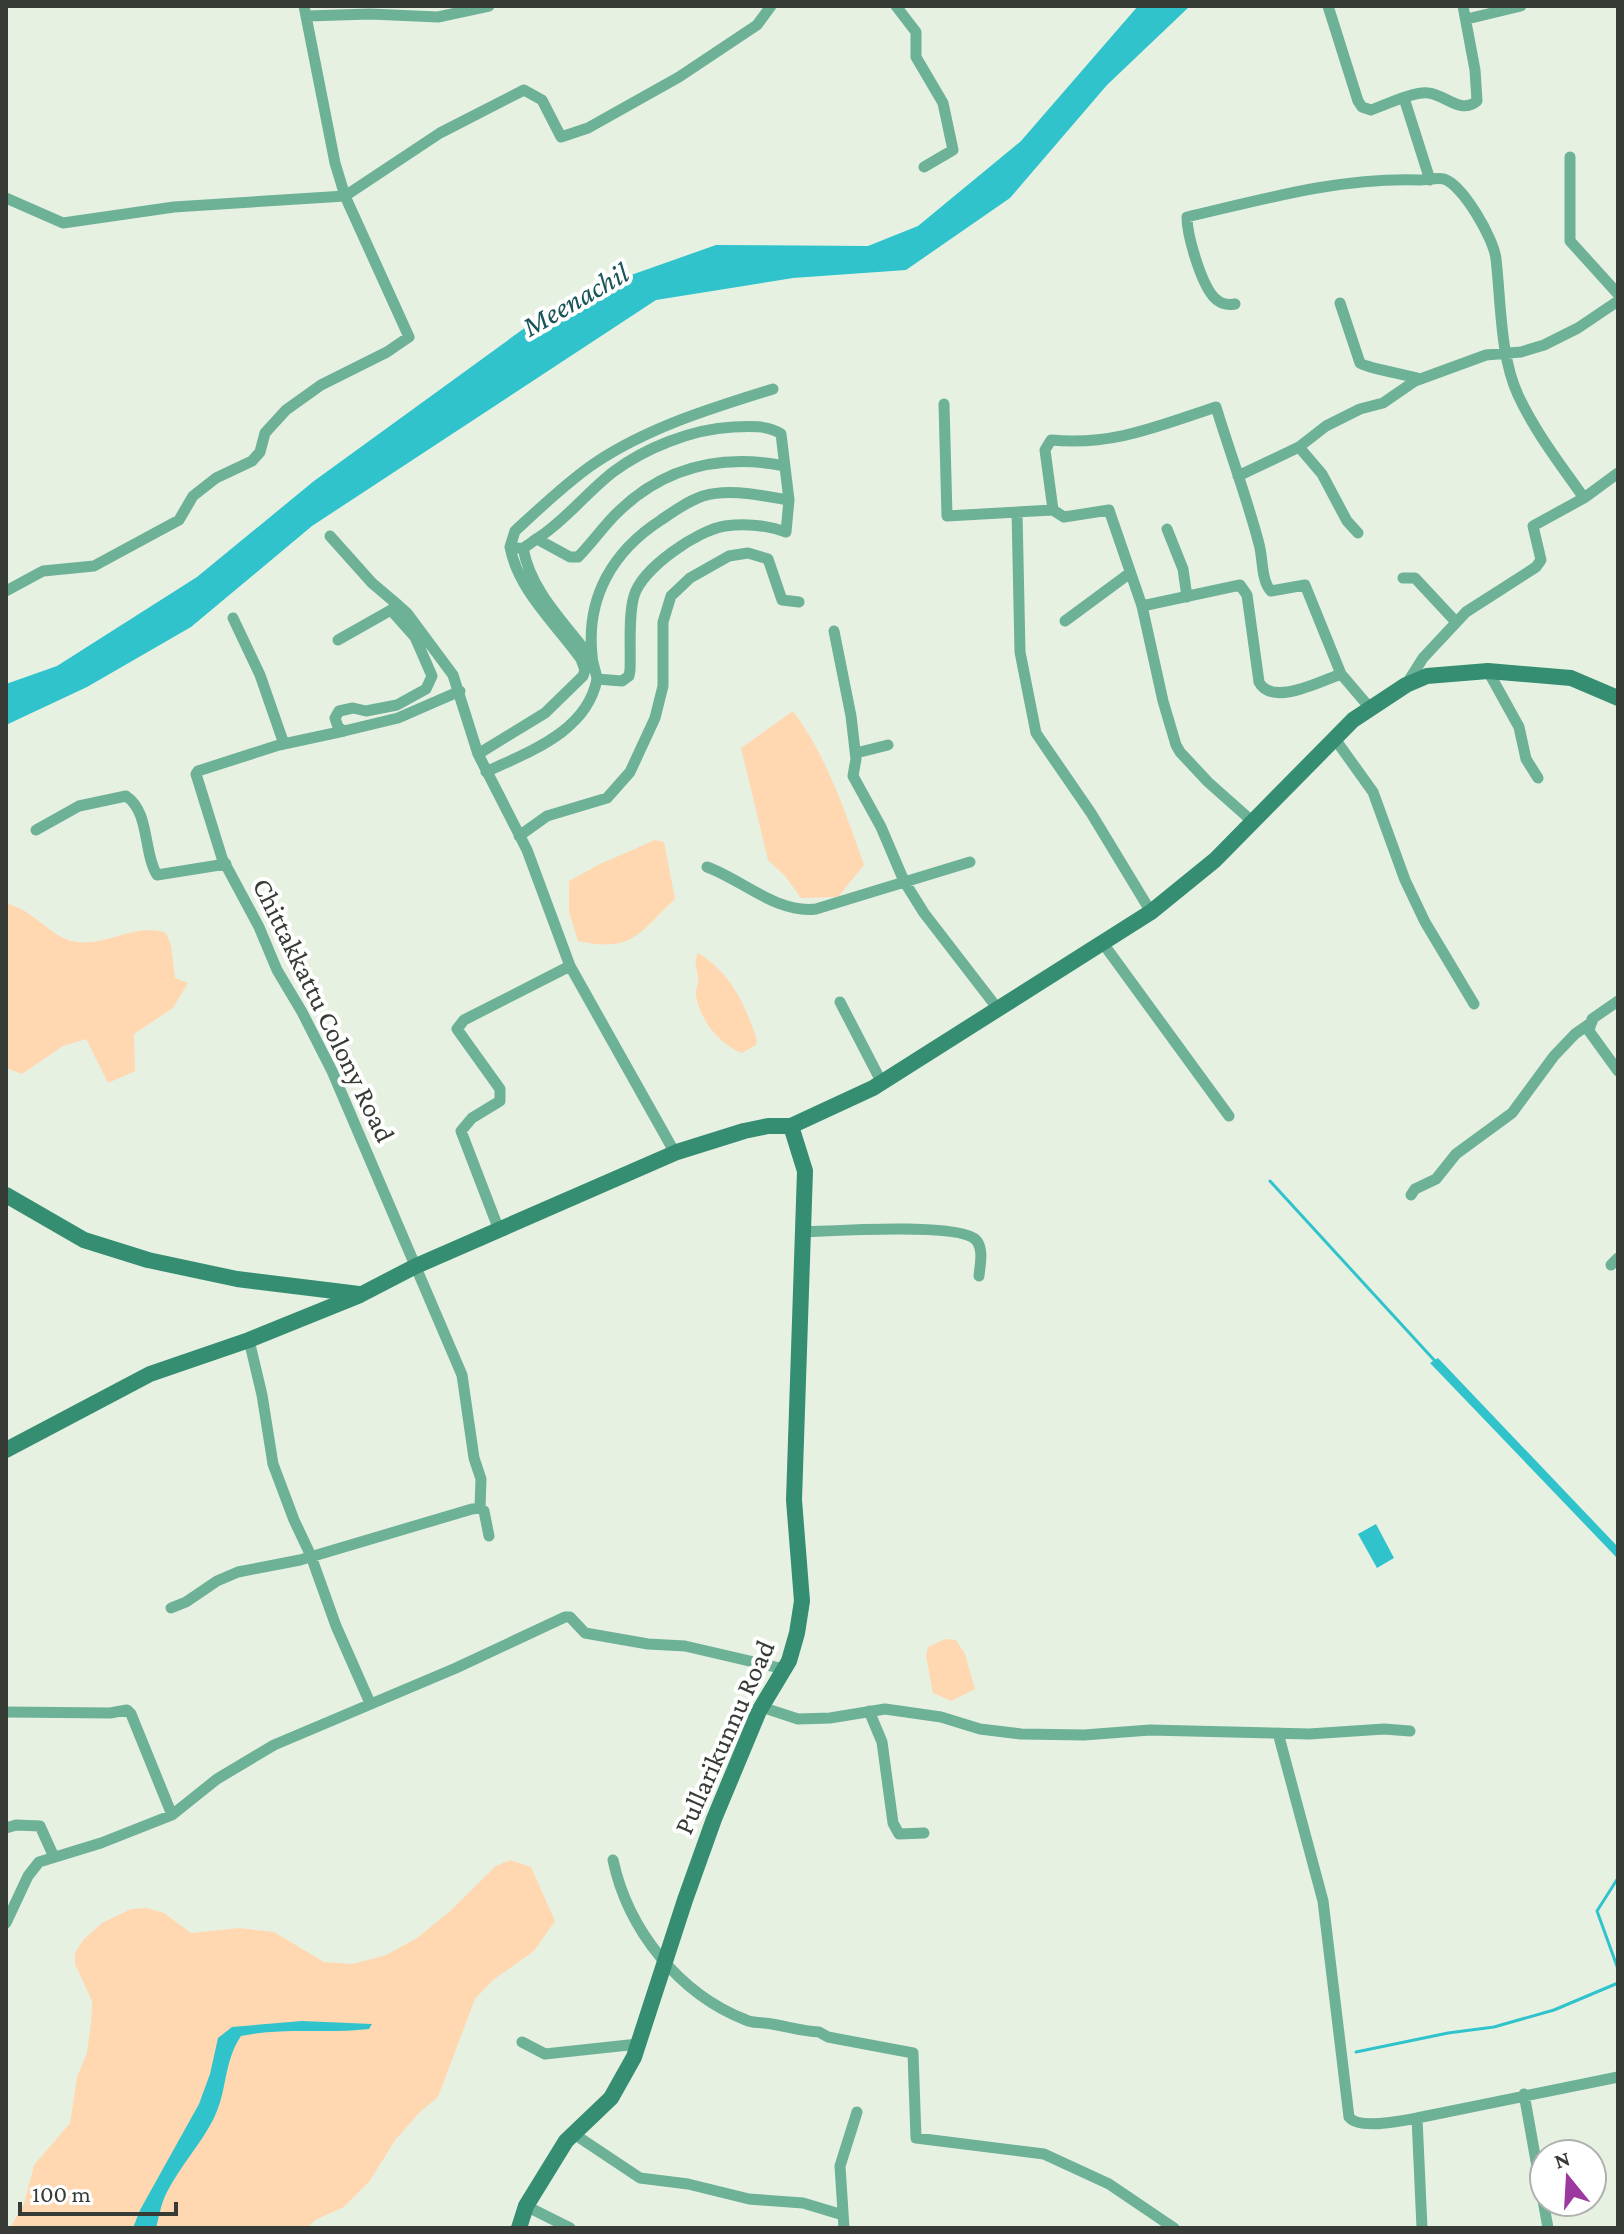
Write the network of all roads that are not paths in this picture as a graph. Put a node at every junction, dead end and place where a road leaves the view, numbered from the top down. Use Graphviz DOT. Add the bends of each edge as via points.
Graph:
graph roads {
  1 [pos="489,6"];
  2 [pos="771,6"];
  3 [pos="896,6"];
  4 [pos="1328,6"];
  5 [pos="1463,6"];
  6 [pos="1521,6"];
  7 [pos="306,11"];
  8 [pos="1467,19"];
  9 [pos="1404,98"];
  10 [pos="1570,157"];
  11 [pos="924,167"];
  12 [pos="1430,180"];
  13 [pos="345,196"];
  14 [pos="6,198"];
  15 [pos="1618,294"];
  16 [pos="1618,301"];
  17 [pos="1340,303"];
  18 [pos="1235,304"];
  19 [pos="1504,352"];
  20 [pos="1420,379"];
  21 [pos="773,389"];
  22 [pos="944,404"];
  23 [pos="1299,447"];
  24 [pos="785,466"];
  25 [pos="1618,473"];
  26 [pos="1238,476"];
  27 [pos="1584,498"];
  28 [pos="789,500"];
  29 [pos="1053,510"];
  30 [pos="1017,512"];
  31 [pos="1167,529"];
  32 [pos="1358,533"];
  33 [pos="330,536"];
  34 [pos="537,539"];
  35 [pos="517,547"];
  36 [pos="1130,573"];
  37 [pos="1403,578"];
  38 [pos="1266,586"];
  39 [pos="1243,587"];
  40 [pos="6,591"];
  41 [pos="1187,597"];
  42 [pos="799,602"];
  43 [pos="1142,606"];
  44 [pos="394,608"];
  45 [pos="233,618"];
  46 [pos="1065,621"];
  47 [pos="1456,622"];
  48 [pos="834,631"];
  49 [pos="338,640"];
  50 [pos="592,658"];
  51 [pos="1488,671"];
  52 [pos="1341,674"];
  53 [pos="597,679"];
  54 [pos="1406,685"];
  55 [pos="460,691"];
  56 [pos="1618,698"];
  57 [pos="1370,708"];
  58 [pos="344,731"];
  59 [pos="1335,739"];
  60 [pos="284,744"];
  61 [pos="888,745"];
  62 [pos="856,753"];
  63 [pos="478,754"];
  64 [pos="486,772"];
  65 [pos="1538,778"];
  66 [pos="1253,822"];
  67 [pos="36,830"];
  68 [pos="519,836"];
  69 [pos="970,862"];
  70 [pos="226,864"];
  71 [pos="707,867"];
  72 [pos="904,881"];
  73 [pos="1151,912"];
  74 [pos="1102,942"];
  75 [pos="570,966"];
  76 [pos="1618,1001"];
  77 [pos="840,1002"];
  78 [pos="1474,1004"];
  79 [pos="998,1009"];
  80 [pos="1592,1022"];
  81 [pos="1618,1071"];
  82 [pos="882,1083"];
  83 [pos="1229,1116"];
  84 [pos="791,1126"];
  85 [pos="675,1153"];
  86 [pos="6,1195"];
  87 [pos="1411,1195"];
  88 [pos="499,1230"];
  89 [pos="803,1232"];
  90 [pos="416,1266"];
  91 [pos="979,1276"];
  92 [pos="360,1295"];
  93 [pos="249,1340"];
  94 [pos="6,1450"];
  95 [pos="480,1508"];
  96 [pos="489,1536"];
  97 [pos="311,1556"];
  98 [pos="171,1608"];
  99 [pos="784,1669"];
  100 [pos="370,1703"];
  101 [pos="761,1707"];
  102 [pos="869,1711"];
  103 [pos="6,1712"];
  104 [pos="1410,1731"];
  105 [pos="1278,1733"];
  106 [pos="172,1815"];
  107 [pos="6,1828"];
  108 [pos="924,1833"];
  109 [pos="54,1857"];
  110 [pos="613,1860"];
  111 [pos="6,1923"];
  112 [pos="664,1963"];
  113 [pos="522,2042"];
  114 [pos="638,2044"];
  115 [pos="1618,2077"];
  116 [pos="1524,2094"];
  117 [pos="857,2112"];
  118 [pos="1417,2118"];
  119 [pos="574,2134"];
  120 [pos="526,2206"];
  121 [pos="843,2222"];
  122 [pos="519,2228"];
  123 [pos="570,2228"];
  124 [pos="1174,2228"];
  125 [pos="1422,2228"];
  126 [pos="1548,2228"];
  1 -- 7 [label="street" via="438,17"];
  2 -- 13 [label="street" via="757,25 679,77 588,128 561,137 542,100 524,90 440,133"];
  3 -- 11 [label="street" via="916,32 919,64 936,88 949,125 953,150"];
  4 -- 9 [label="street" via="1362,107 1371,110"];
  5 -- 8 [label="street"];
  6 -- 8 [label="street"];
  7 -- 13 [label="street"];
  8 -- 9 [label="street" via="1477,101 1464,106 1429,93"];
  9 -- 12 [label="street"];
  10 -- 15 [label="street" via="1570,241"];
  12 -- 18 [label="street" via="1347,182 1187,217 1187,234 1204,280 1216,300"];
  12 -- 19 [label="street" via="1456,185 1491,245"];
  13 -- 14 [label="street" via="174,207 63,223"];
  13 -- 40 [label="street" via="409,337 286,410 265,433 252,461 193,496 179,520 94,566 43,571"];
  16 -- 19 [label="street" via="1544,345"];
  17 -- 20 [label="street" via="1360,363"];
  19 -- 20 [label="street"];
  19 -- 27 [label="street" via="1523,404"];
  20 -- 23 [label="street" via="1383,403 1326,426"];
  21 -- 35 [label="street" via="703,410 594,463 515,531"];
  22 -- 30 [label="street" via="947,516"];
  23 -- 26 [label="street"];
  23 -- 32 [label="street"];
  24 -- 28 [label="street"];
  24 -- 34 [label="street" via="732,460 672,475 617,512 578,557"];
  24 -- 34 [label="street" via="777,430 755,426 704,432 629,460"];
  25 -- 27 [label="street"];
  26 -- 29 [label="street" via="1216,407 1121,438 1051,440 1045,450"];
  26 -- 38 [label="street"];
  27 -- 47 [label="street" via="1533,526 1541,560 1536,567"];
  28 -- 50 [label="street" via="746,493 705,495 647,529 618,557 598,594"];
  28 -- 53 [label="street" via="786,532 755,524 721,526 659,563 634,596 629,676 622,681"];
  29 -- 30 [label="street"];
  29 -- 36 [label="street" via="1064,517 1109,510"];
  30 -- 73 [label="street" via="1020,652 1036,733"];
  31 -- 41 [label="street" via="1183,569"];
  33 -- 44 [label="street"];
  34 -- 35 [label="street"];
  35 -- 50 [label="street" via="535,584"];
  35 -- 63 [label="street" via="512,559 523,582 585,670 545,713"];
  36 -- 43 [label="street"];
  36 -- 46 [label="street"];
  37 -- 47 [label="street" via="1415,578"];
  38 -- 39 [label="street"];
  38 -- 52 [label="street" via="1271,591 1305,585"];
  39 -- 41 [label="street"];
  39 -- 52 [label="street" via="1263,689 1290,692"];
  41 -- 43 [label="street"];
  42 -- 68 [label="street" via="782,600 768,559 759,555 729,556 690,578 671,596 666,609 663,686 630,772 607,798 547,816"];
  43 -- 66 [label="street" via="1180,752"];
  44 -- 49 [label="street"];
  44 -- 55 [label="street" via="407,613"];
  44 -- 58 [label="street" via="415,637 432,676 426,689 397,705 339,711 335,718"];
  45 -- 60 [label="street"];
  47 -- 54 [label="street"];
  48 -- 62 [label="street"];
  50 -- 53 [label="street"];
  51 -- 54 [label="main road" via="1427,676"];
  51 -- 56 [label="main road" via="1571,678"];
  51 -- 65 [label="street" via="1519,727 1526,759"];
  52 -- 57 [label="street"];
  53 -- 64 [label="street" via="584,710 564,730"];
  54 -- 57 [label="main road"];
  55 -- 58 [label="street" via="398,718"];
  55 -- 63 [label="street"];
  57 -- 59 [label="main road"];
  58 -- 60 [label="street"];
  59 -- 66 [label="main road"];
  59 -- 78 [label="street" via="1373,792 1425,922"];
  60 -- 70 [label="street, Chittakkattu Colony Road" via="196,772"];
  61 -- 62 [label="street"];
  62 -- 72 [label="street" via="853,776"];
  63 -- 64 [label="street"];
  64 -- 68 [label="street"];
  66 -- 73 [label="main road"];
  67 -- 70 [label="street" via="79,806 126,796 134,801 157,875"];
  68 -- 75 [label="street"];
  69 -- 72 [label="street"];
  70 -- 90 [label="street, Chittakkattu Colony Road" via="332,1071"];
  71 -- 72 [label="street" via="801,911"];
  72 -- 79 [label="street"];
  73 -- 74 [label="main road"];
  74 -- 79 [label="main road"];
  74 -- 83 [label="street"];
  75 -- 85 [label="street"];
  75 -- 88 [label="street" via="464,1020 457,1029 500,1089 500,1101 461,1131"];
  76 -- 80 [label="street"];
  77 -- 82 [label="street"];
  79 -- 82 [label="main road"];
  80 -- 81 [label="street" via="1589,1031"];
  80 -- 87 [label="street" via="1554,1056 1512,1113"];
  82 -- 84 [label="main road"];
  84 -- 85 [label="main road" via="744,1131"];
  84 -- 89 [label="main road, Pullarikunnu Road" via="805,1171"];
  85 -- 88 [label="main road"];
  86 -- 92 [label="main road" via="84,1240 148,1260 237,1279"];
  88 -- 90 [label="main road"];
  89 -- 91 [label="street" via="968,1234 978,1242"];
  89 -- 99 [label="main road, Pullarikunnu Road" via="794,1500 802,1601"];
  90 -- 92 [label="main road"];
  90 -- 95 [label="street, Chittakkattu Colony Road" via="462,1375 481,1479"];
  92 -- 93 [label="main road"];
  93 -- 94 [label="main road" via="150,1374"];
  93 -- 97 [label="street" via="273,1464"];
  95 -- 96 [label="street, Chittakkattu Colony Road"];
  95 -- 97 [label="street"];
  97 -- 98 [label="street" via="238,1572"];
  97 -- 100 [label="street"];
  99 -- 100 [label="street" via="685,1646 582,1633 565,1617"];
  99 -- 101 [label="main road, Pullarikunnu Road"];
  100 -- 106 [label="street" via="274,1745 217,1779"];
  101 -- 102 [label="street" via="798,1719"];
  101 -- 112 [label="main road, Pullarikunnu Road" via="714,1819"];
  102 -- 105 [label="street" via="918,1713 1021,1734"];
  102 -- 108 [label="street" via="882,1742 893,1823 899,1834"];
  103 -- 106 [label="street" via="127,1710"];
  104 -- 105 [label="street"];
  105 -- 118 [label="street" via="1323,1901 1349,2117 1362,2125"];
  106 -- 109 [label="street"];
  107 -- 109 [label="street" via="40,1826"];
  109 -- 111 [label="street" via="33,1869"];
  110 -- 112 [label="street" via="619,1888"];
  112 -- 114 [label="main road, Pullarikunnu Road"];
  112 -- 124 [label="street" via="691,1989 748,2022 913,2053 916,2138 1044,2154 1109,2184"];
  113 -- 114 [label="street" via="545,2054"];
  114 -- 119 [label="main road, Pullarikunnu Road" via="611,2098"];
  115 -- 116 [label="street"];
  116 -- 118 [label="street"];
  116 -- 126 [label="street"];
  117 -- 121 [label="street" via="840,2166"];
  118 -- 125 [label="street"];
  119 -- 120 [label="main road, Pullarikunnu Road"];
  119 -- 121 [label="street" via="640,2178 749,2199 803,2203"];
  120 -- 122 [label="main road, Pullarikunnu Road"];
  120 -- 123 [label="street"];
}
